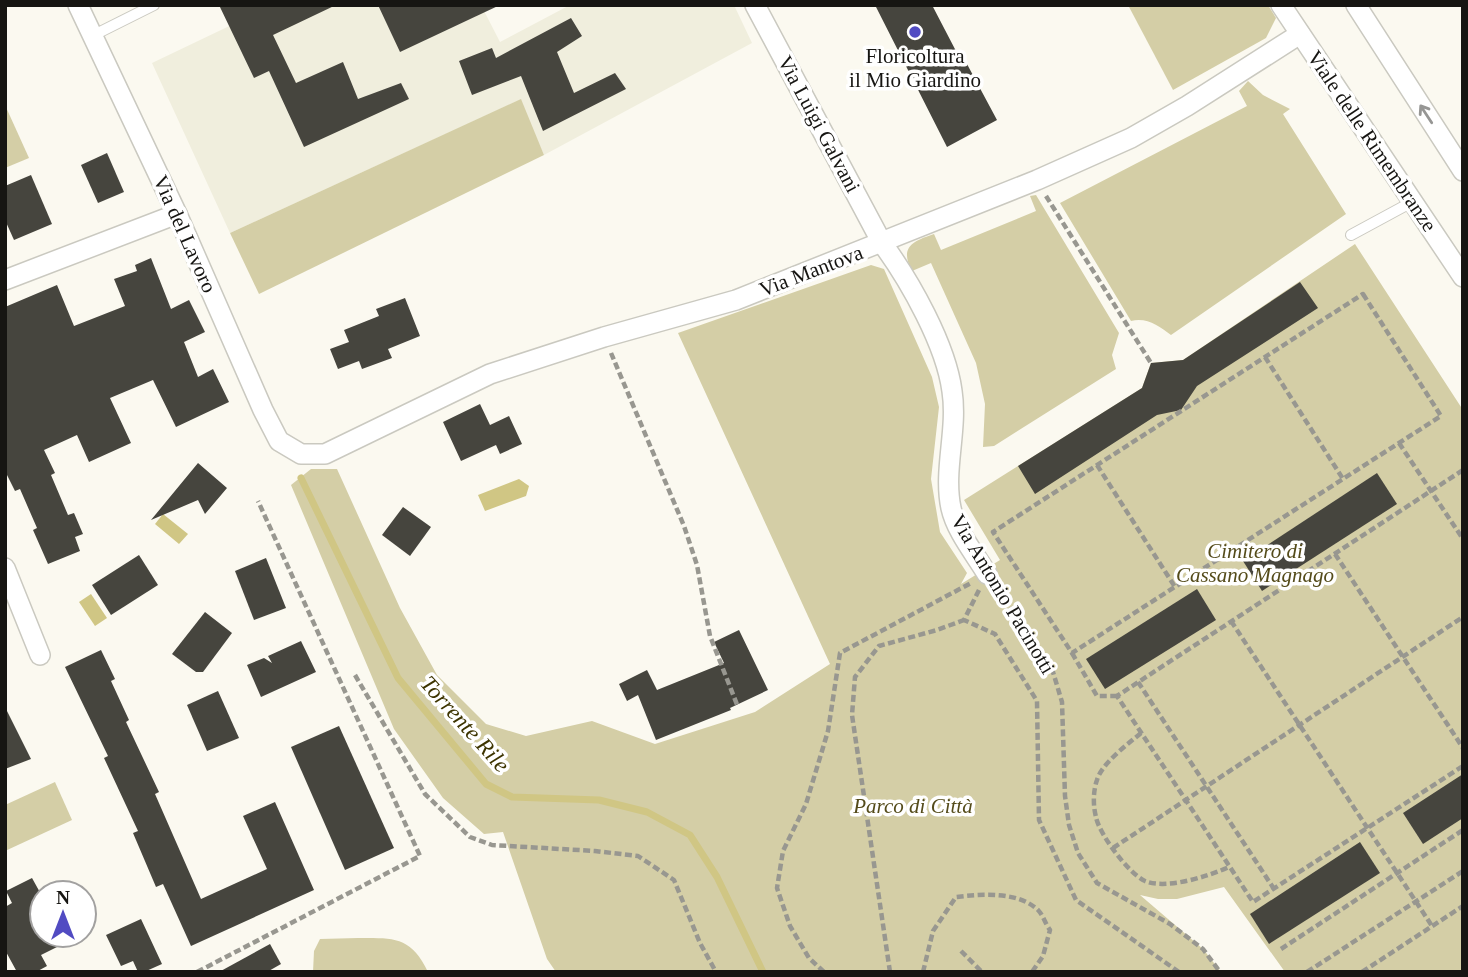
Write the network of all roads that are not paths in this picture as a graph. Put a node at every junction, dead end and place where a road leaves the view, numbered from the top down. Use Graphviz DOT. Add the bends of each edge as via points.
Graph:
graph roads {
  1 [pos="78,5"];
  2 [pos="154,5"];
  3 [pos="755,5"];
  4 [pos="1281,5"];
  5 [pos="1356,5"];
  6 [pos="1300,34"];
  7 [pos="92,36"];
  8 [pos="1463,171"];
  9 [pos="1412,202"];
  10 [pos="177,214"];
  11 [pos="1351,235"];
  12 [pos="882,243"];
  13 [pos="1463,277"];
  14 [pos="5,280"];
  15 [pos="301,454"];
  16 [pos="5,568"];
  17 [pos="987,574"];
  18 [pos="40,655"];
  1 -- 7 [label="street, Via del Lavoro"];
  2 -- 7 [label="lane"];
  3 -- 12 [label="street, Via Luigi Galvani"];
  4 -- 6 [label="street, Viale delle Rimembranze"];
  8 -- 5 [label="street, one-way"];
  6 -- 9 [label="street, Viale delle Rimembranze"];
  6 -- 12 [label="street, Via Mantova" via="1153,125 1037,180"];
  7 -- 10 [label="street, Via del Lavoro"];
  9 -- 11 [label="lane"];
  9 -- 13 [label="street, Viale delle Rimembranze"];
  10 -- 14 [label="street"];
  10 -- 15 [label="street, Via del Lavoro" via="279,441"];
  12 -- 15 [label="street, Via Mantova" via="736,300 490,374 325,454"];
  12 -- 17 [label="street, Via Antonio Pacinotti" via="923,313 950,378 951,508"];
  16 -- 18 [label="street"];
}
